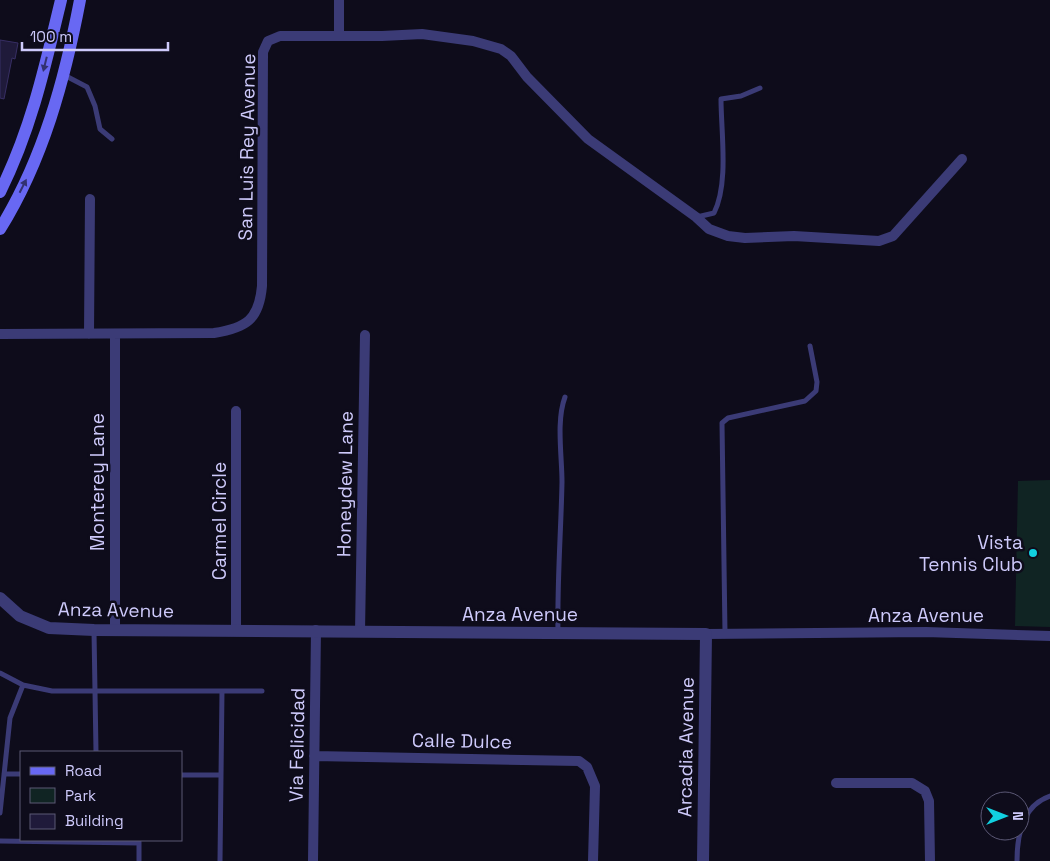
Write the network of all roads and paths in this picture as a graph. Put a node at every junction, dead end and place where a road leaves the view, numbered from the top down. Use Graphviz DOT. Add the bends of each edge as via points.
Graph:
graph roads {
  1 [pos="61,0"];
  2 [pos="80,0"];
  3 [pos="339,0"];
  4 [pos="338,35"];
  5 [pos="63,75"];
  6 [pos="760,88"];
  7 [pos="112,139"];
  8 [pos="962,159"];
  9 [pos="0,192"];
  10 [pos="90,199"];
  11 [pos="696,217"];
  12 [pos="1,225"];
  13 [pos="0,334"];
  14 [pos="89,334"];
  15 [pos="115,334"];
  16 [pos="365,335"];
  17 [pos="810,346"];
  18 [pos="565,397"];
  19 [pos="236,412"];
  20 [pos="0,598"];
  21 [pos="94,630"];
  22 [pos="115,630"];
  23 [pos="236,630"];
  24 [pos="316,630"];
  25 [pos="360,632"];
  26 [pos="558,633"];
  27 [pos="725,633"];
  28 [pos="706,634"];
  29 [pos="1050,636"];
  30 [pos="0,673"];
  31 [pos="24,685"];
  32 [pos="95,691"];
  33 [pos="222,691"];
  34 [pos="262,691"];
  35 [pos="96,751"];
  36 [pos="314,756"];
  37 [pos="4,774"];
  38 [pos="20,774"];
  39 [pos="182,775"];
  40 [pos="221,775"];
  41 [pos="836,783"];
  42 [pos="1050,796"];
  43 [pos="0,813"];
  44 [pos="0,841"];
  45 [pos="139,841"];
  46 [pos="139,861"];
  47 [pos="220,861"];
  48 [pos="313,861"];
  49 [pos="593,861"];
  50 [pos="703,861"];
  51 [pos="930,861"];
  52 [pos="1016,861"];
  1 -- 9 [label="main road, one-way" via="33,111 15,162"];
  2 -- 5 [label="main road"];
  3 -- 4 [label="street"];
  4 -- 11 [label="street, San Luis Rey Avenue" via="422,34 501,49 588,139"];
  4 -- 15 [label="street, San Luis Rey Avenue" via="280,36 268,41 264,52 262,286 260,303 253,317 240,327 214,333"];
  5 -- 7 [label="lane" via="87,87 100,129"];
  12 -- 5 [label="main road, one-way" via="31,170"];
  6 -- 11 [label="lane" via="741,96 721,99 724,147 720,196 714,213"];
  8 -- 11 [label="street, San Luis Rey Avenue" via="893,236 879,242 794,236 728,236 709,229"];
  10 -- 14 [label="street"];
  13 -- 14 [label="street, San Luis Rey Avenue"];
  14 -- 15 [label="street, San Luis Rey Avenue"];
  15 -- 22 [label="street, Monterey Lane"];
  16 -- 25 [label="street, Honeydew Lane"];
  17 -- 27 [label="lane" via="817,382 816,391 805,401 728,418 722,423"];
  18 -- 26 [label="lane" via="561,424"];
  19 -- 23 [label="street, Carmel Circle"];
  20 -- 21 [label="street, Anza Avenue" via="20,616 49,628"];
  21 -- 22 [label="street, Anza Avenue"];
  21 -- 32 [label="lane"];
  22 -- 23 [label="street, Anza Avenue"];
  23 -- 24 [label="street, Anza Avenue"];
  24 -- 25 [label="street, Anza Avenue"];
  24 -- 36 [label="street, Via Felicidad"];
  25 -- 26 [label="street, Anza Avenue"];
  26 -- 28 [label="street, Anza Avenue"];
  27 -- 28 [label="street, Anza Avenue"];
  27 -- 29 [label="street, Anza Avenue" via="926,632"];
  28 -- 50 [label="street, Arcadia Avenue"];
  30 -- 31 [label="lane"];
  31 -- 32 [label="lane" via="52,691"];
  31 -- 37 [label="lane" via="10,718"];
  32 -- 33 [label="lane"];
  32 -- 35 [label="lane"];
  33 -- 34 [label="lane"];
  33 -- 40 [label="lane"];
  36 -- 48 [label="street, Via Felicidad"];
  36 -- 49 [label="street, Calle Dulce" via="578,761 587,767 595,786"];
  37 -- 38 [label="lane"];
  37 -- 43 [label="lane"];
  39 -- 40 [label="lane"];
  40 -- 47 [label="lane"];
  41 -- 51 [label="street" via="912,783 925,791 929,801"];
  42 -- 52 [label="lane" via="1032,806 1024,819"];
  44 -- 45 [label="lane"];
  45 -- 46 [label="lane"];
}
